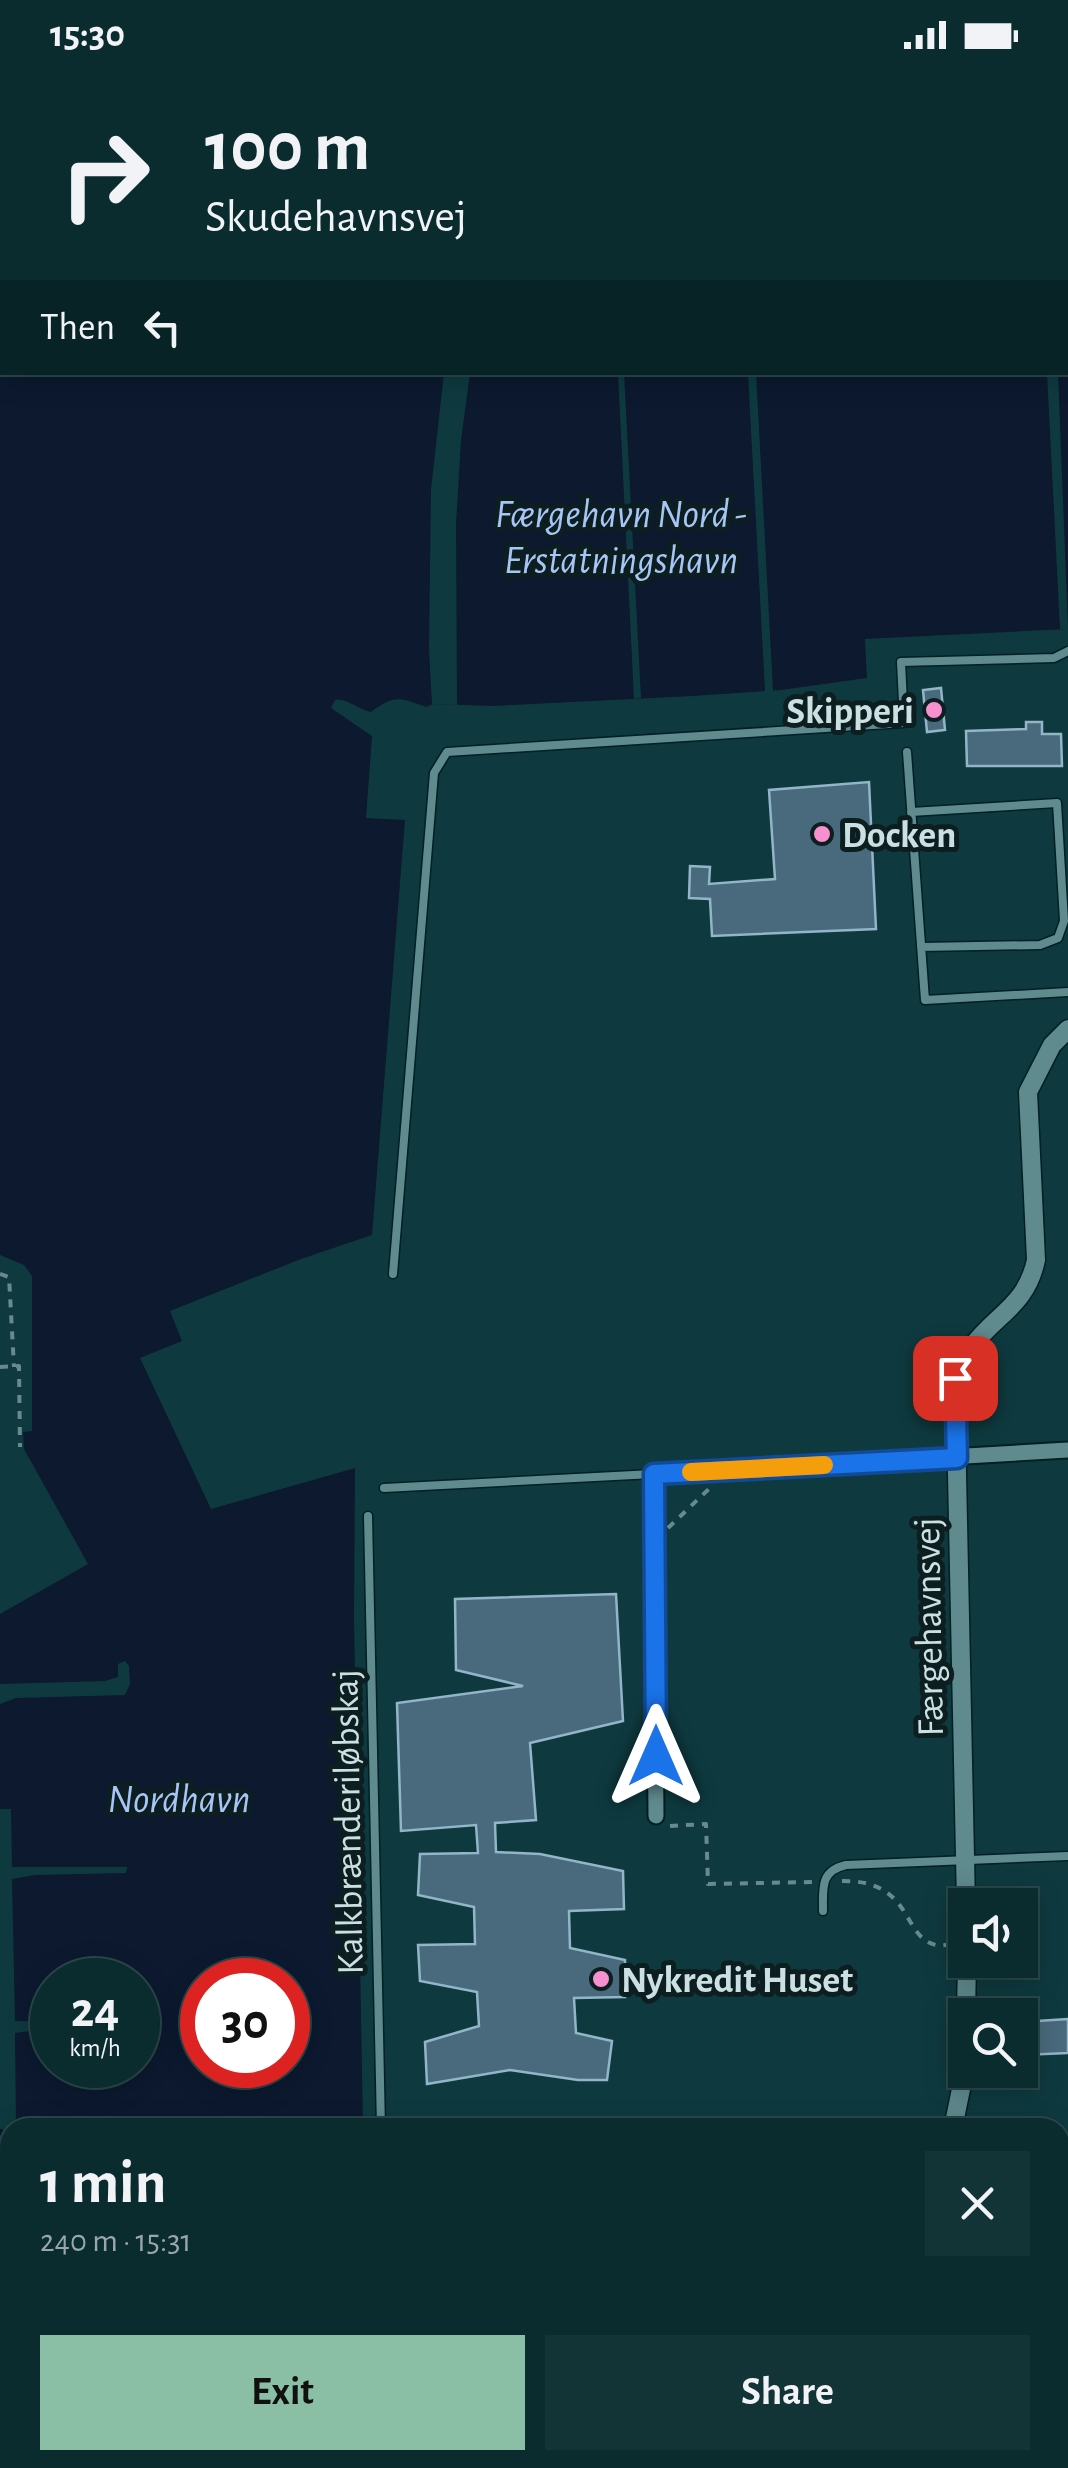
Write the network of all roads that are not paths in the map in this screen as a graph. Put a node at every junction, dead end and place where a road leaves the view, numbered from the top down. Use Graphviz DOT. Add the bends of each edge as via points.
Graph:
graph roads {
  1 [pos="1068,652"];
  2 [pos="907,752"];
  3 [pos="911,812"];
  4 [pos="921,947"];
  5 [pos="1068,992"];
  6 [pos="1068,1029"];
  7 [pos="392,1274"];
  8 [pos="1068,1450"];
  9 [pos="957,1458"];
  10 [pos="654,1474"];
  11 [pos="384,1488"];
  12 [pos="368,1516"];
  13 [pos="656,1816"];
  14 [pos="1068,1856"];
  15 [pos="966,1861"];
  16 [pos="966,1888"];
  17 [pos="823,1911"];
  18 [pos="961,2088"];
  19 [pos="381,2118"];
  20 [pos="956,2118"];
  1 -- 7 [label="lane" via="1054,658 901,662 904,723 448,752 434,773"];
  2 -- 3 [label="lane"];
  3 -- 4 [label="lane"];
  3 -- 4 [label="lane" via="1056,803 1064,920 1058,938 1040,945"];
  4 -- 5 [label="lane" via="925,1000"];
  6 -- 9 [label="street, Færgehavnsvej" via="1028,1092 1032,1281 971,1348 955,1378"];
  8 -- 9 [label="street"];
  9 -- 10 [label="street"];
  9 -- 15 [label="street, Færgehavnsvej"];
  10 -- 11 [label="lane"];
  10 -- 13 [label="street"];
  12 -- 19 [label="lane, Kalkbrænderiløbskaj"];
  14 -- 15 [label="lane"];
  15 -- 16 [label="street, Færgehavnsvej"];
  15 -- 17 [label="lane" via="846,1864 822,1882"];
  18 -- 20 [label="street"];
}
